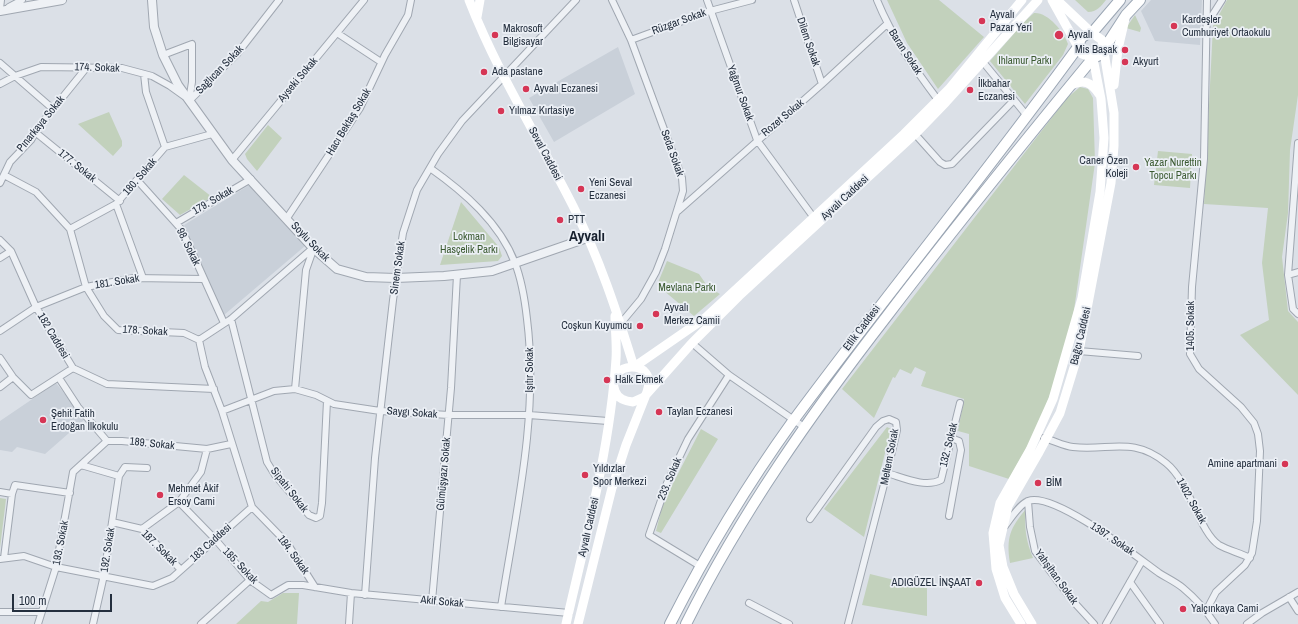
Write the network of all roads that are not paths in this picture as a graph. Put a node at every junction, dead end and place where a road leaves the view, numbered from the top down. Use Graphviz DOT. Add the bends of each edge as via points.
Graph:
graph roads {
  1 [pos="1,0"];
  2 [pos="22,0"];
  3 [pos="62,0"];
  4 [pos="152,0"];
  5 [pos="279,0"];
  6 [pos="364,0"];
  7 [pos="411,0"];
  8 [pos="469,0"];
  9 [pos="480,0"];
  10 [pos="576,0"];
  11 [pos="612,0"];
  12 [pos="707,0"];
  13 [pos="752,0"];
  14 [pos="794,0"];
  15 [pos="877,0"];
  16 [pos="1022,0"];
  17 [pos="1038,0"];
  18 [pos="1052,0"];
  19 [pos="1057,0"];
  20 [pos="1120,0"];
  21 [pos="1140,0"];
  22 [pos="1207,0"];
  23 [pos="1222,0"];
  24 [pos="0,10"];
  25 [pos="710,11"];
  26 [pos="1126,15"];
  27 [pos="477,19"];
  28 [pos="1208,23"];
  29 [pos="887,24"];
  30 [pos="337,33"];
  31 [pos="1092,33"];
  32 [pos="631,40"];
  33 [pos="1078,48"];
  34 [pos="1104,48"];
  35 [pos="163,54"];
  36 [pos="1093,58"];
  37 [pos="381,62"];
  38 [pos="983,62"];
  39 [pos="0,63"];
  40 [pos="87,67"];
  41 [pos="144,74"];
  42 [pos="15,76"];
  43 [pos="504,76"];
  44 [pos="0,84"];
  45 [pos="822,84"];
  46 [pos="1071,85"];
  47 [pos="1101,99"];
  48 [pos="938,100"];
  49 [pos="1014,100"];
  50 [pos="189,101"];
  51 [pos="1112,102"];
  52 [pos="53,109"];
  53 [pos="1028,116"];
  54 [pos="35,132"];
  55 [pos="212,134"];
  56 [pos="915,134"];
  57 [pos="757,140"];
  58 [pos="1298,143"];
  59 [pos="165,147"];
  60 [pos="232,160"];
  61 [pos="430,168"];
  62 [pos="4,175"];
  63 [pos="251,179"];
  64 [pos="138,181"];
  65 [pos="0,183"];
  66 [pos="118,202"];
  67 [pos="677,211"];
  68 [pos="287,218"];
  69 [pos="814,218"];
  70 [pos="176,224"];
  71 [pos="70,229"];
  72 [pos="587,238"];
  73 [pos="0,240"];
  74 [pos="313,248"];
  75 [pos="11,251"];
  76 [pos="0,258"];
  77 [pos="515,263"];
  78 [pos="1298,272"];
  79 [pos="457,274"];
  80 [pos="1288,275"];
  81 [pos="143,278"];
  82 [pos="396,278"];
  83 [pos="203,279"];
  84 [pos="86,287"];
  85 [pos="36,307"];
  86 [pos="615,311"];
  87 [pos="1298,314"];
  88 [pos="231,319"];
  89 [pos="224,323"];
  90 [pos="621,323"];
  91 [pos="0,331"];
  92 [pos="199,340"];
  93 [pos="692,343"];
  94 [pos="1079,351"];
  95 [pos="1138,356"];
  96 [pos="0,358"];
  97 [pos="634,367"];
  98 [pos="73,368"];
  99 [pos="729,375"];
  100 [pos="13,377"];
  101 [pos="58,378"];
  102 [pos="614,382"];
  103 [pos="0,387"];
  104 [pos="214,389"];
  105 [pos="295,389"];
  106 [pos="648,392"];
  107 [pos="251,400"];
  108 [pos="328,401"];
  109 [pos="960,403"];
  110 [pos="222,411"];
  111 [pos="380,411"];
  112 [pos="529,415"];
  113 [pos="449,416"];
  114 [pos="793,420"];
  115 [pos="608,421"];
  116 [pos="804,427"];
  117 [pos="1037,436"];
  118 [pos="951,438"];
  119 [pos="1047,438"];
  120 [pos="107,441"];
  121 [pos="231,444"];
  122 [pos="207,449"];
  123 [pos="81,464"];
  124 [pos="147,468"];
  125 [pos="887,473"];
  126 [pos="119,476"];
  127 [pos="0,492"];
  128 [pos="70,493"];
  129 [pos="12,494"];
  130 [pos="1028,501"];
  131 [pos="179,502"];
  132 [pos="252,507"];
  133 [pos="949,516"];
  134 [pos="810,519"];
  135 [pos="112,522"];
  136 [pos="142,529"];
  137 [pos="1002,531"];
  138 [pos="215,539"];
  139 [pos="2,558"];
  140 [pos="1250,558"];
  141 [pos="1142,561"];
  142 [pos="700,566"];
  143 [pos="56,567"];
  144 [pos="181,570"];
  145 [pos="104,575"];
  146 [pos="250,580"];
  147 [pos="1130,582"];
  148 [pos="315,587"];
  149 [pos="1298,592"];
  150 [pos="351,594"];
  151 [pos="365,595"];
  152 [pos="1289,597"];
  153 [pos="432,601"];
  154 [pos="749,603"];
  155 [pos="501,607"];
  156 [pos="1206,611"];
  157 [pos="1298,611"];
  158 [pos="0,612"];
  159 [pos="41,612"];
  160 [pos="569,613"];
  161 [pos="38,624"];
  162 [pos="93,624"];
  163 [pos="201,624"];
  164 [pos="349,624"];
  165 [pos="566,624"];
  166 [pos="578,624"];
  167 [pos="670,624"];
  168 [pos="686,624"];
  169 [pos="789,624"];
  170 [pos="848,624"];
  171 [pos="1021,624"];
  172 [pos="1032,624"];
  173 [pos="1094,624"];
  174 [pos="1106,624"];
  175 [pos="1160,624"];
  176 [pos="1215,624"];
  177 [pos="1247,624"];
  1 -- 24 [label="street"];
  2 -- 24 [label="street"];
  3 -- 24 [label="street"];
  4 -- 35 [label="street, Soylu Sokak" via="154,27"];
  5 -- 50 [label="street, Sağlıcan Sokak" via="237,54"];
  6 -- 30 [label="street, Ayseki Sokak"];
  7 -- 37 [label="street, Hacı Bektaş Sokak" via="408,15"];
  8 -- 27 [label="main road, Seval Caddesi"];
  9 -- 27 [label="main road"];
  10 -- 43 [label="street, Sinem Sokak"];
  11 -- 32 [label="street, Seda Sokak"];
  12 -- 25 [label="street, Yağmur Sokak"];
  13 -- 25 [label="street, Rüzgar Sokak"];
  14 -- 45 [label="street, Dilem Sokak"];
  15 -- 29 [label="street, Baran Sokak"];
  16 -- 48 [label="main road, Ayvalı Caddesi"];
  17 -- 38 [label="main road, Ayvalı Caddesi"];
  18 -- 33 [label="main road"];
  19 -- 31 [label="main road, Bağcı Caddesi"];
  20 -- 31 [label="main road"];
  21 -- 26 [label="main road"];
  22 -- 28 [label="street, 1405. Sokak"];
  23 -- 28 [label="street"];
  25 -- 32 [label="street, Rüzgar Sokak"];
  25 -- 57 [label="street, Yağmur Sokak"];
  26 -- 34 [label="main road"];
  26 -- 51 [label="main road" via="1118,49"];
  27 -- 43 [label="main road, Seval Caddesi"];
  28 -- 140 [label="street, 1405. Sokak" via="1204,159 1192,287 1190,354 1199,369 1240,406 1254,423 1258,434 1260,452 1257,521"];
  29 -- 45 [label="street, Rozet Sokak"];
  29 -- 48 [label="street, Baran Sokak" via="912,65"];
  30 -- 37 [label="street"];
  30 -- 60 [label="street, Ayseki Sokak"];
  31 -- 33 [label="main road" via="1081,38"];
  31 -- 34 [label="main road, Bağcı Caddesi" via="1100,37"];
  32 -- 67 [label="street, Seda Sokak" via="682,178 683,191"];
  33 -- 36 [label="main road" via="1085,57"];
  33 -- 53 [label="main road, Etlik Caddesi"];
  34 -- 36 [label="main road" via="1100,55"];
  34 -- 51 [label="main road, Bağcı Caddesi"];
  35 -- 50 [label="street, Soylu Sokak"];
  35 -- 50 [label="street" via="192,44"];
  36 -- 46 [label="main road, Etlik Caddesi"];
  36 -- 47 [label="main road, Bağcı Caddesi"];
  37 -- 68 [label="street, Hacı Bektaş Sokak" via="360,108"];
  38 -- 49 [label="street"];
  38 -- 56 [label="main road, Ayvalı Caddesi"];
  39 -- 42 [label="street"];
  40 -- 41 [label="street, 174. Sokak" via="122,68"];
  40 -- 42 [label="street, 174. Sokak" via="41,67"];
  40 -- 52 [label="street, Pınarkaya Sokak"];
  41 -- 50 [label="street, 174. Sokak" via="170,86"];
  41 -- 59 [label="street" via="146,92"];
  42 -- 44 [label="street, 174. Sokak"];
  42 -- 52 [label="street"];
  43 -- 61 [label="street, Sinem Sokak" via="462,121"];
  43 -- 72 [label="main road, Seval Caddesi" via="573,206"];
  45 -- 57 [label="street, Rozet Sokak"];
  46 -- 47 [label="main road" via="1082,81 1090,83"];
  46 -- 116 [label="main road, Etlik Caddesi" via="958,223"];
  47 -- 117 [label="main road, Bağcı Caddesi" via="1104,138 1100,192 1082,298 1053,399"];
  48 -- 69 [label="main road, Ayvalı Caddesi"];
  49 -- 53 [label="street"];
  49 -- 56 [label="street" via="952,164 945,165 940,162"];
  50 -- 55 [label="street, Soylu Sokak"];
  51 -- 94 [label="main road, Bağcı Caddesi" via="1112,179"];
  52 -- 54 [label="street, Pınarkaya Sokak"];
  53 -- 114 [label="main road, Etlik Caddesi"];
  54 -- 62 [label="street, Pınarkaya Sokak" via="10,162"];
  54 -- 66 [label="street, 177. Sokak"];
  55 -- 59 [label="street, 180. Sokak"];
  55 -- 60 [label="street, Soylu Sokak"];
  56 -- 93 [label="main road, Ayvalı Caddesi" via="739,296"];
  57 -- 67 [label="street, Rozet Sokak"];
  57 -- 69 [label="street, Yağmur Sokak"];
  58 -- 80 [label="street"];
  59 -- 64 [label="street, 180. Sokak"];
  60 -- 63 [label="street, Soylu Sokak"];
  61 -- 77 [label="street, Işıtır Sokak" via="477,205 500,236"];
  61 -- 82 [label="street, Sinem Sokak" via="417,190 403,233"];
  62 -- 65 [label="street, Pınarkaya Sokak"];
  62 -- 71 [label="street, 178. Sokak" via="36,192"];
  63 -- 68 [label="street, Soylu Sokak"];
  63 -- 70 [label="street, 179. Sokak"];
  64 -- 66 [label="street, 180. Sokak"];
  64 -- 70 [label="street, 98. Sokak"];
  66 -- 71 [label="street, 180. Sokak"];
  66 -- 81 [label="street"];
  67 -- 90 [label="street, Seda Sokak" via="656,272 641,299"];
  68 -- 74 [label="street, Soylu Sokak"];
  69 -- 97 [label="main road, Ayvalı Caddesi" via="705,318"];
  70 -- 83 [label="street, 98. Sokak" via="182,230"];
  71 -- 84 [label="street, 178. Sokak"];
  72 -- 77 [label="street, Soylu Sokak"];
  72 -- 86 [label="main road, Seval Caddesi"];
  73 -- 75 [label="street, 182 Caddesi"];
  74 -- 82 [label="street, Soylu Sokak" via="337,269 366,277"];
  74 -- 88 [label="street"];
  74 -- 105 [label="street" via="306,270"];
  75 -- 76 [label="street"];
  75 -- 85 [label="street, 182 Caddesi"];
  77 -- 79 [label="street, Soylu Sokak" via="492,271"];
  77 -- 112 [label="street, Işıtır Sokak" via="524,297 530,341"];
  78 -- 80 [label="street"];
  79 -- 82 [label="street, Soylu Sokak"];
  79 -- 113 [label="street, Gümüşyazı Sokak"];
  80 -- 87 [label="street" via="1293,309"];
  81 -- 83 [label="street, 181. Sokak"];
  81 -- 84 [label="street, 181. Sokak"];
  82 -- 111 [label="street, Sinem Sokak"];
  83 -- 89 [label="street, 98. Sokak"];
  84 -- 85 [label="street, 181. Sokak"];
  84 -- 92 [label="street, 178. Sokak" via="104,316 118,330 184,333"];
  85 -- 91 [label="street, 181. Sokak"];
  85 -- 98 [label="street, 182 Caddesi"];
  86 -- 90 [label="main road, Seval Caddesi"];
  86 -- 102 [label="main road, Seval Caddesi"];
  88 -- 89 [label="street"];
  88 -- 107 [label="street, Sipahi Sokak"];
  89 -- 92 [label="street"];
  90 -- 97 [label="main road, Seval Caddesi"];
  92 -- 104 [label="street" via="205,367"];
  93 -- 99 [label="street"];
  93 -- 106 [label="main road, Ayvalı Caddesi"];
  94 -- 95 [label="street"];
  94 -- 119 [label="main road, Bağcı Caddesi" via="1060,413"];
  96 -- 100 [label="street"];
  97 -- 102 [label="main road, Ayvalı Caddesi" via="618,372"];
  97 -- 106 [label="main road" via="647,376"];
  98 -- 101 [label="street"];
  98 -- 104 [label="street, 182 Caddesi" via="108,384"];
  99 -- 114 [label="street"];
  99 -- 142 [label="street, 233. Sokak" via="688,439 666,483 649,535"];
  100 -- 101 [label="street" via="31,395"];
  100 -- 103 [label="street"];
  101 -- 120 [label="street" via="78,407"];
  102 -- 106 [label="main road, Ayvalı Caddesi" via="617,394 626,402 639,401"];
  102 -- 115 [label="main road, Ayvalı Caddesi"];
  104 -- 110 [label="street"];
  105 -- 107 [label="street, Saygı Sokak" via="274,391"];
  105 -- 108 [label="street, Saygı Sokak"];
  106 -- 166 [label="main road, Ayvalı Caddesi" via="612,488"];
  107 -- 108 [label="street, Sipahi Sokak" via="267,462 302,508 309,516 316,518 320,516 322,503"];
  107 -- 110 [label="street, Saygı Sokak"];
  108 -- 111 [label="street, Saygı Sokak"];
  109 -- 118 [label="street, 132. Sokak"];
  110 -- 121 [label="street"];
  111 -- 113 [label="street, Saygı Sokak"];
  111 -- 151 [label="street, Sinem Sokak"];
  112 -- 113 [label="street, Saygı Sokak"];
  112 -- 115 [label="street, Saygı Sokak"];
  112 -- 155 [label="street, Işıtır Sokak"];
  113 -- 153 [label="street, Gümüşyazı Sokak"];
  114 -- 116 [label="street"];
  114 -- 142 [label="main road, Etlik Caddesi"];
  115 -- 160 [label="main road, Ayvalı Caddesi" via="595,498"];
  116 -- 168 [label="main road, Etlik Caddesi" via="747,513"];
  117 -- 119 [label="street, 1402. Sokak"];
  117 -- 171 [label="main road, Bağcı Caddesi" via="1000,503 993,533 996,569 1005,598"];
  118 -- 125 [label="street, 132. Sokak" via="941,480 926,484"];
  118 -- 133 [label="street" via="959,441 961,450"];
  119 -- 137 [label="main road, Bağcı Caddesi" via="1008,506"];
  119 -- 140 [label="street, 1402. Sokak" via="1071,447 1127,445 1146,451 1167,463 1182,481 1208,532 1218,544"];
  120 -- 122 [label="street, 189. Sokak"];
  120 -- 123 [label="street"];
  121 -- 122 [label="street, 189. Sokak"];
  121 -- 132 [label="street"];
  122 -- 131 [label="street" via="201,472"];
  123 -- 126 [label="street"];
  123 -- 128 [label="street, 193. Sokak" via="73,472"];
  124 -- 126 [label="street" via="125,467"];
  125 -- 134 [label="street, Meltem Sokak" via="897,430 896,422 889,419 876,427"];
  125 -- 170 [label="street, Meltem Sokak"];
  126 -- 135 [label="street, 192. Sokak"];
  127 -- 129 [label="street"];
  128 -- 129 [label="street" via="15,485"];
  128 -- 143 [label="street, 193. Sokak"];
  129 -- 139 [label="street"];
  130 -- 137 [label="street" via="1014,514"];
  130 -- 141 [label="street, 1397. Sokak" via="1043,500 1081,519 1108,534"];
  130 -- 173 [label="street, Yahşihan Sokak" via="1035,551 1072,600"];
  131 -- 136 [label="street"];
  131 -- 138 [label="street, 185. Sokak"];
  132 -- 138 [label="street, 183 Caddesi"];
  132 -- 148 [label="street, 184. Sokak" via="287,544"];
  135 -- 136 [label="street, 187. Sokak"];
  135 -- 145 [label="street, 192. Sokak"];
  136 -- 144 [label="street, 187. Sokak"];
  137 -- 172 [label="main road, Bağcı Caddesi" via="999,545 1003,567 1014,594"];
  138 -- 144 [label="street, 183 Caddesi"];
  138 -- 146 [label="street, 185. Sokak"];
  139 -- 143 [label="street, 183 Caddesi" via="24,556"];
  140 -- 156 [label="street" via="1216,592"];
  141 -- 147 [label="street"];
  141 -- 156 [label="street, 1397. Sokak" via="1182,587"];
  142 -- 167 [label="main road, Etlik Caddesi"];
  143 -- 145 [label="street, 183 Caddesi"];
  143 -- 159 [label="street, 193. Sokak"];
  144 -- 145 [label="street, 183 Caddesi" via="172,578 153,586"];
  145 -- 162 [label="street, 192. Sokak"];
  146 -- 148 [label="street, 185. Sokak" via="271,595 288,585"];
  146 -- 163 [label="street"];
  147 -- 174 [label="street"];
  147 -- 175 [label="street"];
  148 -- 150 [label="street, Akif Sokak"];
  149 -- 152 [label="street"];
  150 -- 151 [label="street, Akif Sokak"];
  150 -- 164 [label="street"];
  151 -- 153 [label="street, Akif Sokak"];
  152 -- 157 [label="street"];
  152 -- 177 [label="street"];
  153 -- 155 [label="street, Akif Sokak"];
  154 -- 169 [label="street"];
  155 -- 160 [label="street, Akif Sokak"];
  156 -- 176 [label="street, 1397. Sokak"];
  158 -- 159 [label="street"];
  159 -- 161 [label="street, 193. Sokak"];
  160 -- 165 [label="main road, Ayvalı Caddesi"];
}
